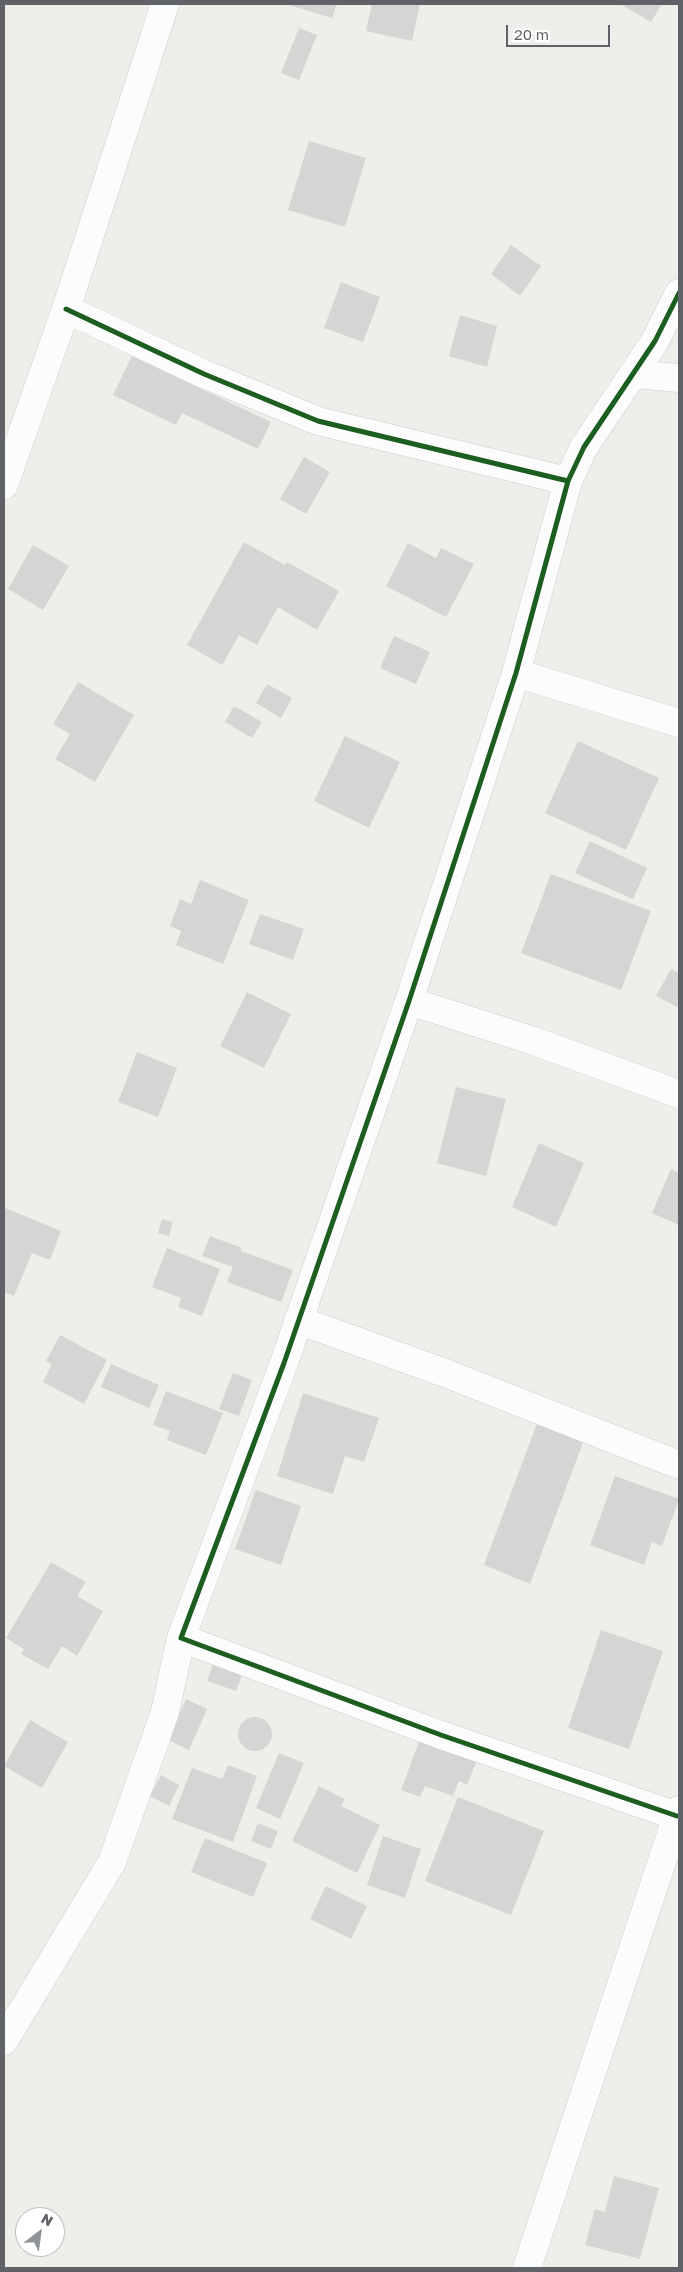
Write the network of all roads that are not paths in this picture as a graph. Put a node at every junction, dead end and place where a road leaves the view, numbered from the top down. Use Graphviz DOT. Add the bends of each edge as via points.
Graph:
graph roads {
  1 [pos="166,4"];
  2 [pos="679,293"];
  3 [pos="66,309"];
  4 [pos="634,374"];
  5 [pos="679,378"];
  6 [pos="568,481"];
  7 [pos="4,485"];
  8 [pos="516,673"];
  9 [pos="679,723"];
  10 [pos="409,1001"];
  11 [pos="679,1094"];
  12 [pos="298,1320"];
  13 [pos="679,1465"];
  14 [pos="181,1638"];
  15 [pos="678,1813"];
  16 [pos="4,2041"];
  17 [pos="527,2268"];
  1 -- 3 [label="street"];
  2 -- 4 [label="street"];
  3 -- 6 [label="street" via="204,374 318,421"];
  3 -- 7 [label="street"];
  4 -- 5 [label="street"];
  4 -- 6 [label="street" via="584,447"];
  6 -- 8 [label="street"];
  8 -- 9 [label="street"];
  8 -- 10 [label="street"];
  10 -- 11 [label="street" via="534,1041"];
  10 -- 12 [label="street"];
  12 -- 13 [label="street" via="445,1373"];
  12 -- 14 [label="street"];
  14 -- 15 [label="street" via="441,1735"];
  14 -- 16 [label="street" via="165,1712 112,1862"];
  15 -- 17 [label="street"];
}
